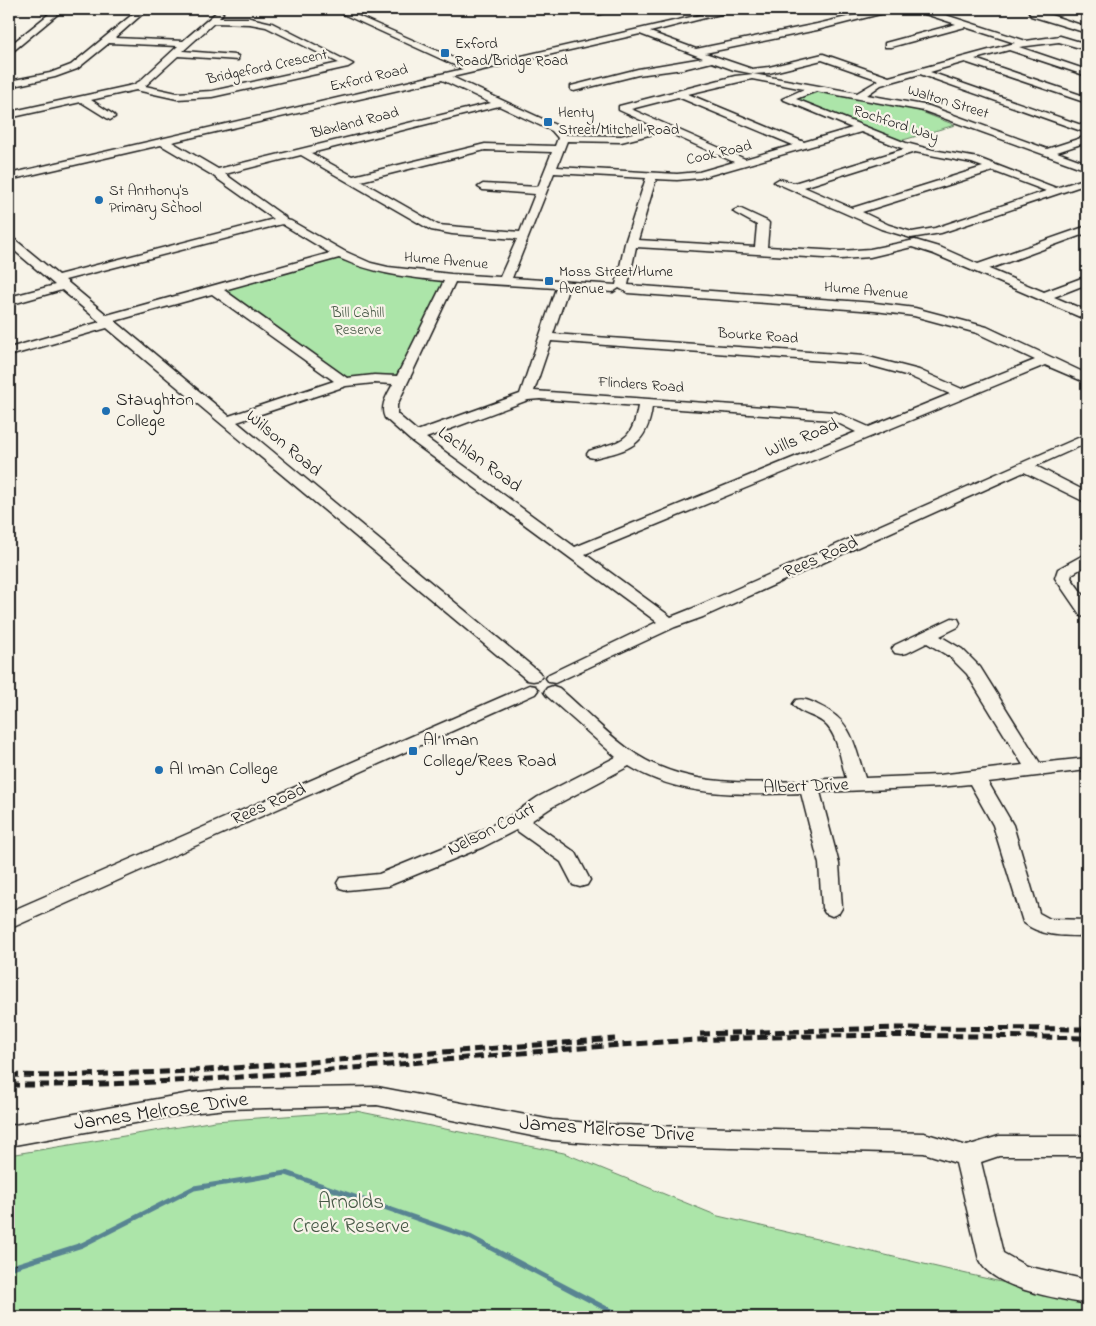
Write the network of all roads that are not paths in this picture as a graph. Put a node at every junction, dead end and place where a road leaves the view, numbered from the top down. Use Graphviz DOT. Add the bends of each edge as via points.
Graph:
graph roads {
  1 [pos="18,9"];
  2 [pos="43,9"];
  3 [pos="144,9"];
  4 [pos="223,9"];
  5 [pos="336,9"];
  6 [pos="610,9"];
  7 [pos="697,9"];
  8 [pos="736,9"];
  9 [pos="889,9"];
  10 [pos="919,9"];
  11 [pos="1044,9"];
  12 [pos="9,10"];
  13 [pos="362,10"];
  14 [pos="597,12"];
  15 [pos="713,12"];
  16 [pos="347,14"];
  17 [pos="211,20"];
  18 [pos="966,24"];
  19 [pos="1087,30"];
  20 [pos="640,31"];
  21 [pos="107,40"];
  22 [pos="185,44"];
  23 [pos="1025,44"];
  24 [pos="888,45"];
  25 [pos="1008,47"];
  26 [pos="1087,48"];
  27 [pos="9,50"];
  28 [pos="695,52"];
  29 [pos="175,53"];
  30 [pos="235,58"];
  31 [pos="712,59"];
  32 [pos="965,59"];
  33 [pos="473,70"];
  34 [pos="919,72"];
  35 [pos="1087,72"];
  36 [pos="752,74"];
  37 [pos="443,77"];
  38 [pos="888,80"];
  39 [pos="9,84"];
  40 [pos="136,88"];
  41 [pos="574,88"];
  42 [pos="816,88"];
  43 [pos="677,94"];
  44 [pos="859,96"];
  45 [pos="83,100"];
  46 [pos="1087,100"];
  47 [pos="501,103"];
  48 [pos="9,115"];
  49 [pos="110,118"];
  50 [pos="665,128"];
  51 [pos="861,129"];
  52 [pos="1087,130"];
  53 [pos="563,138"];
  54 [pos="1087,139"];
  55 [pos="162,141"];
  56 [pos="804,146"];
  57 [pos="558,149"];
  58 [pos="913,149"];
  59 [pos="301,151"];
  60 [pos="1047,152"];
  61 [pos="744,163"];
  62 [pos="1086,167"];
  63 [pos="994,168"];
  64 [pos="551,170"];
  65 [pos="216,173"];
  66 [pos="652,176"];
  67 [pos="9,177"];
  68 [pos="352,180"];
  69 [pos="1087,181"];
  70 [pos="779,182"];
  71 [pos="483,186"];
  72 [pos="796,187"];
  73 [pos="542,191"];
  74 [pos="1056,191"];
  75 [pos="739,211"];
  76 [pos="852,212"];
  77 [pos="282,221"];
  78 [pos="1087,229"];
  79 [pos="524,236"];
  80 [pos="9,240"];
  81 [pos="913,240"];
  82 [pos="632,243"];
  83 [pos="762,250"];
  84 [pos="16,253"];
  85 [pos="340,254"];
  86 [pos="978,268"];
  87 [pos="451,278"];
  88 [pos="1087,280"];
  89 [pos="504,282"];
  90 [pos="60,283"];
  91 [pos="563,285"];
  92 [pos="621,288"];
  93 [pos="214,289"];
  94 [pos="1043,297"];
  95 [pos="9,301"];
  96 [pos="1087,316"];
  97 [pos="107,322"];
  98 [pos="547,336"];
  99 [pos="9,352"];
  100 [pos="1045,360"];
  101 [pos="1087,378"];
  102 [pos="401,380"];
  103 [pos="344,382"];
  104 [pos="961,394"];
  105 [pos="526,396"];
  106 [pos="646,402"];
  107 [pos="226,420"];
  108 [pos="868,432"];
  109 [pos="415,437"];
  110 [pos="1087,438"];
  111 [pos="594,454"];
  112 [pos="1024,466"];
  113 [pos="1087,498"];
  114 [pos="574,552"];
  115 [pos="1087,558"];
  116 [pos="1087,612"];
  117 [pos="670,623"];
  118 [pos="952,623"];
  119 [pos="928,636"];
  120 [pos="901,649"];
  121 [pos="531,683"];
  122 [pos="554,685"];
  123 [pos="802,704"];
  124 [pos="630,758"];
  125 [pos="1087,764"];
  126 [pos="1035,770"];
  127 [pos="976,777"];
  128 [pos="858,785"];
  129 [pos="810,786"];
  130 [pos="517,821"];
  131 [pos="580,880"];
  132 [pos="347,883"];
  133 [pos="832,908"];
  134 [pos="9,921"];
  135 [pos="1087,928"];
  136 [pos="9,1136"];
  137 [pos="1087,1146"];
  138 [pos="967,1156"];
  139 [pos="1087,1292"];
  1 -- 12 [label="street"];
  2 -- 27 [label="street" via="55,13"];
  3 -- 21 [label="street"];
  4 -- 17 [label="street"];
  5 -- 16 [label="street"];
  6 -- 14 [label="street"];
  7 -- 15 [label="street"];
  8 -- 15 [label="street, Exford Road"];
  9 -- 28 [label="street" via="776,37"];
  10 -- 18 [label="street"];
  11 -- 19 [label="street" via="1032,13"];
  13 -- 16 [label="street"];
  15 -- 20 [label="street, Exford Road"];
  16 -- 33 [label="street"];
  17 -- 22 [label="street"];
  17 -- 40 [label="street, Bridgeford Crescent" via="269,25 348,64 205,95 177,96"];
  18 -- 23 [label="street"];
  18 -- 24 [label="street"];
  20 -- 28 [label="street, Walton Street"];
  20 -- 33 [label="street, Exford Road"];
  21 -- 22 [label="street"];
  21 -- 39 [label="street" via="74,67"];
  22 -- 29 [label="street"];
  23 -- 25 [label="street"];
  23 -- 26 [label="street" via="1055,38"];
  25 -- 32 [label="street"];
  25 -- 35 [label="street"];
  28 -- 31 [label="street, Walton Street"];
  29 -- 30 [label="street"];
  29 -- 40 [label="street"];
  31 -- 36 [label="street, Walton Street"];
  31 -- 41 [label="street"];
  32 -- 34 [label="street"];
  32 -- 46 [label="street"];
  33 -- 37 [label="street, Exford Road"];
  34 -- 38 [label="street"];
  34 -- 52 [label="street"];
  36 -- 38 [label="street" via="823,57"];
  36 -- 42 [label="street, Walton Street"];
  36 -- 43 [label="street"];
  37 -- 47 [label="street"];
  37 -- 55 [label="street, Exford Road"];
  38 -- 44 [label="street" via="874,84"];
  40 -- 45 [label="street"];
  42 -- 44 [label="street, Walton Street"];
  42 -- 51 [label="street, Rochford Way" via="787,100"];
  43 -- 50 [label="street" via="622,108"];
  43 -- 56 [label="street"];
  44 -- 60 [label="street, Walton Street" via="926,108"];
  45 -- 48 [label="street"];
  45 -- 49 [label="street"];
  47 -- 53 [label="street" via="556,129"];
  47 -- 59 [label="street, Blaxland Road"];
  50 -- 53 [label="street" via="621,139"];
  50 -- 61 [label="street"];
  51 -- 56 [label="street, Cook Road"];
  51 -- 58 [label="street, Rochford Way"];
  53 -- 57 [label="street"];
  54 -- 60 [label="street"];
  55 -- 65 [label="street, Hume Avenue"];
  55 -- 67 [label="street, Exford Road"];
  56 -- 61 [label="street, Cook Road"];
  57 -- 64 [label="street"];
  57 -- 68 [label="street" via="485,147"];
  58 -- 63 [label="street, Rochford Way" via="969,159"];
  58 -- 72 [label="street"];
  59 -- 65 [label="street, Blaxland Road"];
  59 -- 68 [label="street"];
  60 -- 62 [label="street, Walton Street"];
  61 -- 66 [label="street, Cook Road" via="700,175"];
  63 -- 74 [label="street, Rochford Way"];
  63 -- 76 [label="street"];
  64 -- 66 [label="street, Cook Road"];
  64 -- 73 [label="street"];
  65 -- 77 [label="street, Hume Avenue"];
  66 -- 82 [label="street"];
  68 -- 79 [label="street" via="435,228"];
  69 -- 74 [label="street"];
  70 -- 72 [label="street"];
  71 -- 73 [label="street"];
  72 -- 76 [label="street"];
  73 -- 79 [label="street"];
  74 -- 81 [label="street"];
  75 -- 83 [label="street" via="763,223"];
  76 -- 81 [label="street"];
  77 -- 85 [label="street, Hume Avenue"];
  77 -- 90 [label="street"];
  78 -- 86 [label="street"];
  79 -- 89 [label="street"];
  80 -- 84 [label="street, Wilson Road"];
  81 -- 83 [label="street" via="856,255"];
  81 -- 86 [label="street"];
  82 -- 83 [label="street"];
  82 -- 92 [label="street"];
  84 -- 90 [label="street, Wilson Road"];
  85 -- 87 [label="street, Hume Avenue" via="388,271"];
  85 -- 93 [label="street"];
  86 -- 94 [label="street"];
  87 -- 89 [label="street, Hume Avenue"];
  87 -- 102 [label="street, Lachlan Road"];
  88 -- 94 [label="street"];
  89 -- 91 [label="street, Hume Avenue"];
  90 -- 95 [label="street"];
  90 -- 97 [label="street, Wilson Road"];
  91 -- 92 [label="street, Hume Avenue"];
  91 -- 98 [label="street"];
  92 -- 100 [label="street, Hume Avenue" via="915,312 982,330"];
  93 -- 97 [label="street"];
  93 -- 103 [label="street"];
  94 -- 96 [label="street"];
  97 -- 99 [label="street"];
  97 -- 107 [label="street, Wilson Road"];
  98 -- 104 [label="street, Bourke Road" via="864,360 914,373"];
  98 -- 105 [label="street"];
  100 -- 101 [label="street, Hume Avenue"];
  100 -- 104 [label="street, Wills Road"];
  102 -- 103 [label="street"];
  102 -- 109 [label="street, Lachlan Road" via="390,405 390,415"];
  103 -- 107 [label="street"];
  104 -- 108 [label="street, Wills Road"];
  105 -- 106 [label="street, Flinders Road"];
  105 -- 109 [label="street, Flinders Road"];
  106 -- 108 [label="street, Flinders Road" via="835,416"];
  106 -- 111 [label="street" via="641,430 636,436"];
  107 -- 121 [label="street, Wilson Road"];
  108 -- 114 [label="street, Wills Road"];
  109 -- 114 [label="street, Lachlan Road"];
  110 -- 112 [label="street, Rees Road"];
  112 -- 113 [label="street"];
  112 -- 117 [label="street, Rees Road"];
  114 -- 117 [label="street, Lachlan Road"];
  115 -- 116 [label="street" via="1064,572 1063,578"];
  117 -- 122 [label="street, Rees Road"];
  118 -- 119 [label="street"];
  119 -- 120 [label="street"];
  119 -- 126 [label="street" via="956,653 974,670"];
  121 -- 122 [label="street" via="547,675"];
  121 -- 134 [label="street, Rees Road"];
  122 -- 124 [label="street, Albert Drive"];
  123 -- 128 [label="street" via="830,719 840,729"];
  124 -- 129 [label="street, Albert Drive" via="653,770 708,787"];
  124 -- 130 [label="street, Nelson Court" via="545,802"];
  125 -- 126 [label="street, Albert Drive"];
  126 -- 127 [label="street, Albert Drive"];
  127 -- 128 [label="street, Albert Drive"];
  127 -- 135 [label="street" via="1003,825 1030,917 1042,926"];
  128 -- 129 [label="street, Albert Drive"];
  129 -- 133 [label="street" via="829,864"];
  130 -- 131 [label="street" via="569,858"];
  130 -- 132 [label="street, Nelson Court" via="476,842 381,880"];
  136 -- 138 [label="street, James Melrose Drive" via="227,1099 377,1096 552,1130 924,1143"];
  137 -- 138 [label="street" via="999,1146"];
  138 -- 139 [label="street" via="992,1260 1017,1276"];
}
